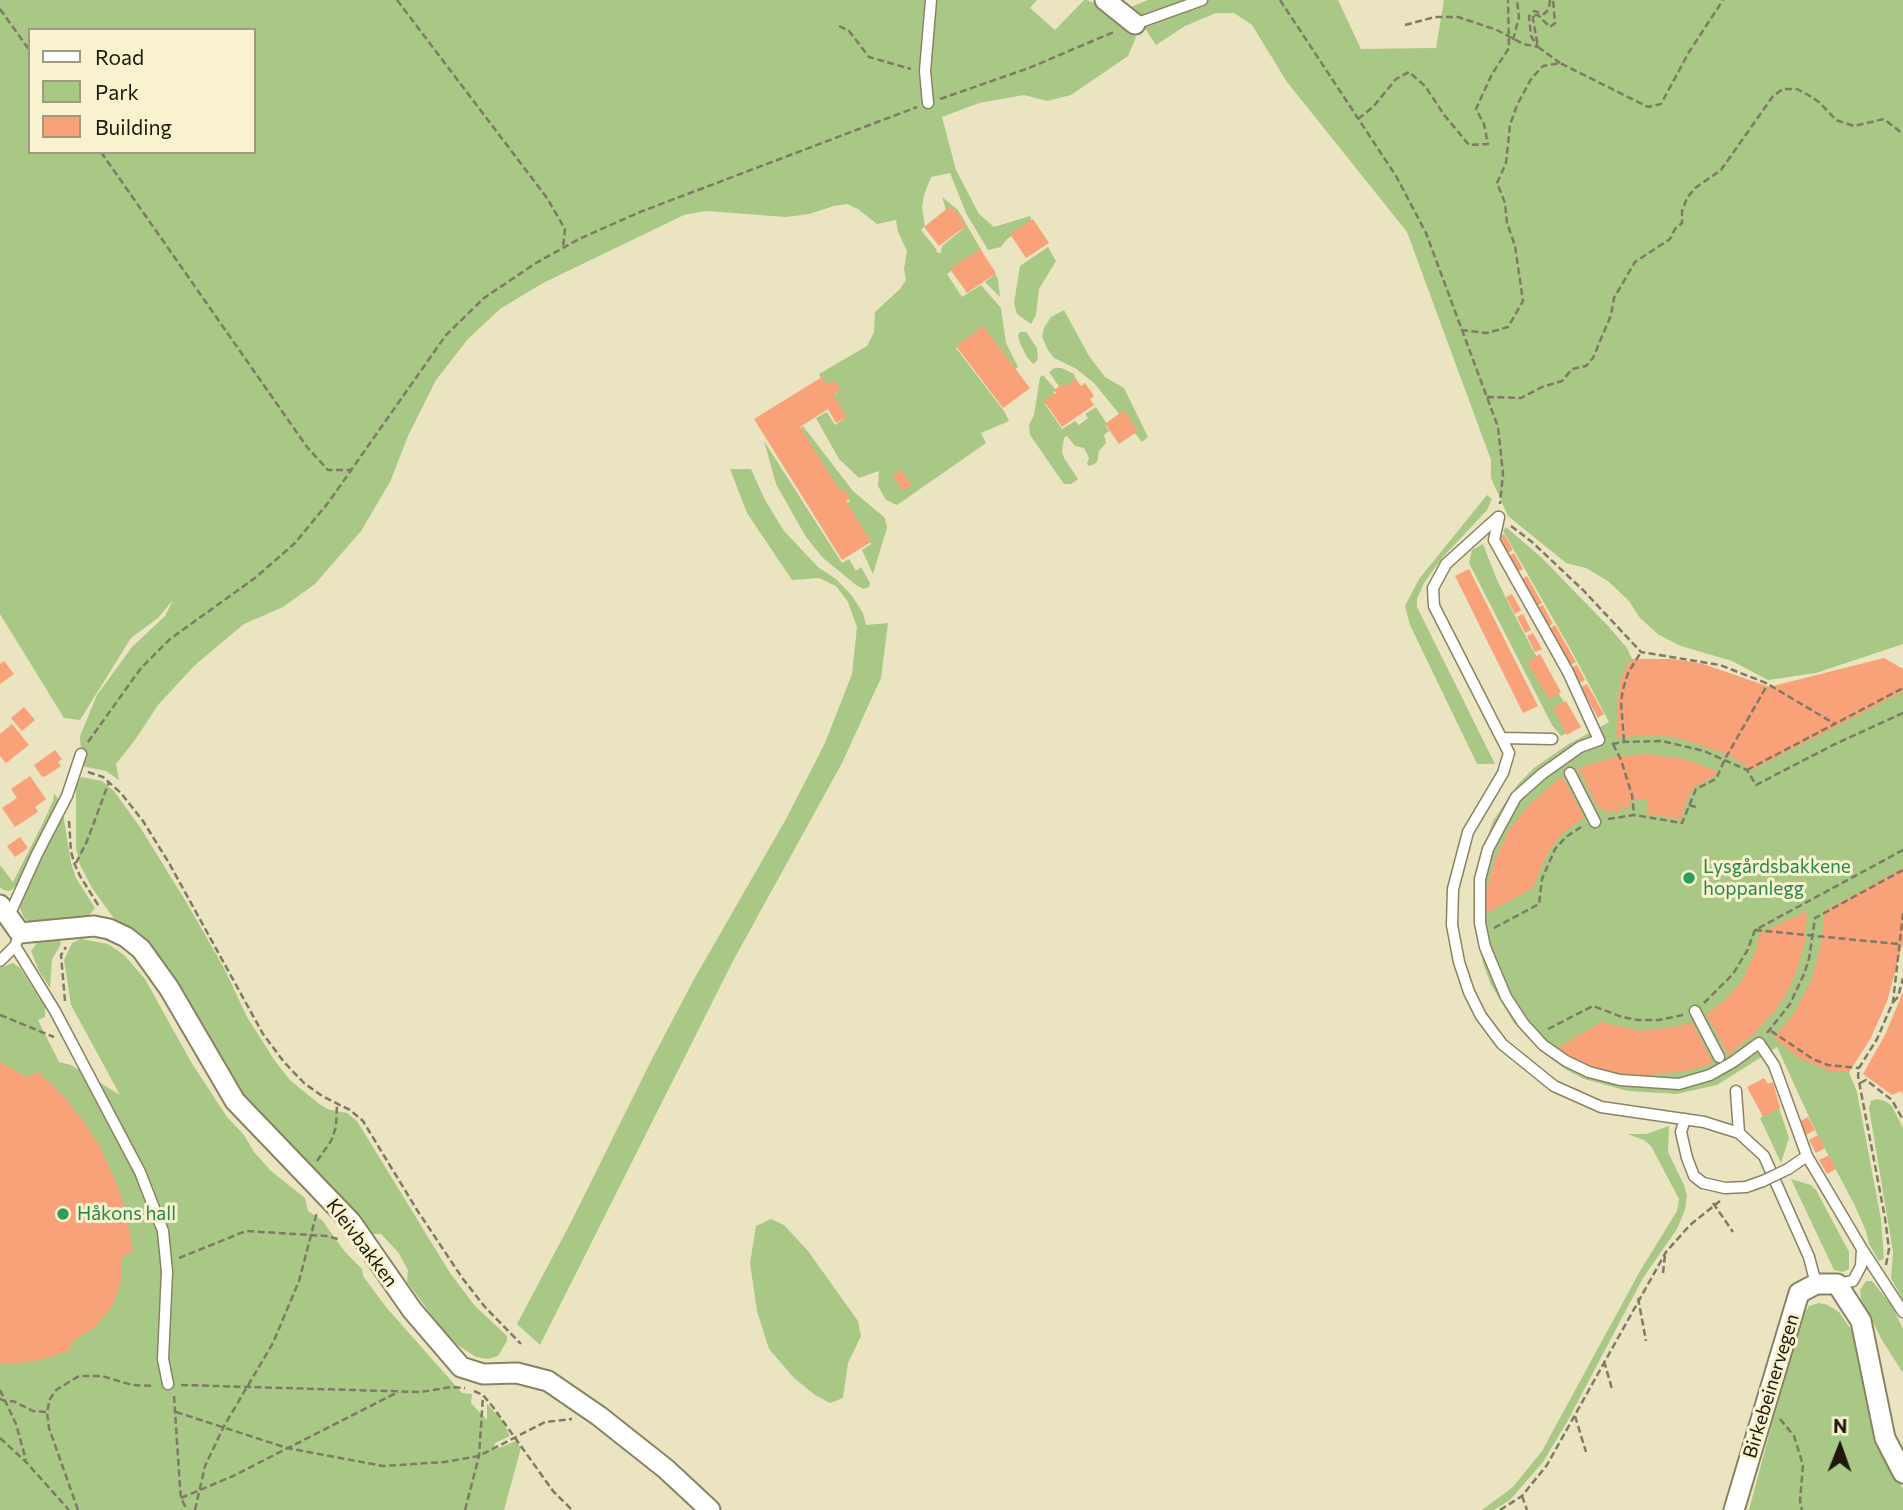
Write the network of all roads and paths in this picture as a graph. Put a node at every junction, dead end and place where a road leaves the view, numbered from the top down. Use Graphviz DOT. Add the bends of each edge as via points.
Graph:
graph roads {
  1 [pos="397,0"];
  2 [pos="931,0"];
  3 [pos="1105,0"];
  4 [pos="1202,0"];
  5 [pos="1280,0"];
  6 [pos="1508,0"];
  7 [pos="1517,0"];
  8 [pos="1552,0"];
  9 [pos="1723,0"];
  10 [pos="0,9"];
  11 [pos="1534,15"];
  12 [pos="1135,24"];
  13 [pos="1405,25"];
  14 [pos="839,26"];
  15 [pos="1513,40"];
  16 [pos="1538,47"];
  17 [pos="28,48"];
  18 [pos="1560,63"];
  19 [pos="925,71"];
  20 [pos="928,103"];
  21 [pos="1358,120"];
  22 [pos="1903,134"];
  23 [pos="102,154"];
  24 [pos="564,248"];
  25 [pos="1461,330"];
  26 [pos="1487,397"];
  27 [pos="351,470"];
  28 [pos="1499,517"];
  29 [pos="1641,652"];
  30 [pos="1766,683"];
  31 [pos="1903,688"];
  32 [pos="1903,713"];
  33 [pos="1835,724"];
  34 [pos="1502,737"];
  35 [pos="1552,739"];
  36 [pos="1599,740"];
  37 [pos="1624,742"];
  38 [pos="1613,744"];
  39 [pos="81,754"];
  40 [pos="1725,758"];
  41 [pos="1747,770"];
  42 [pos="1570,773"];
  43 [pos="74,774"];
  44 [pos="109,782"];
  45 [pos="67,796"];
  46 [pos="1689,805"];
  47 [pos="1699,808"];
  48 [pos="1634,815"];
  49 [pos="1595,822"];
  50 [pos="1903,850"];
  51 [pos="75,864"];
  52 [pos="1903,870"];
  53 [pos="1903,913"];
  54 [pos="11,926"];
  55 [pos="109,929"];
  56 [pos="1755,930"];
  57 [pos="1489,932"];
  58 [pos="1813,936"];
  59 [pos="1900,944"];
  60 [pos="66,946"];
  61 [pos="0,961"];
  62 [pos="1903,978"];
  63 [pos="1893,1002"];
  64 [pos="65,1005"];
  65 [pos="1695,1010"];
  66 [pos="0,1015"];
  67 [pos="1770,1030"];
  68 [pos="1541,1033"];
  69 [pos="71,1042"];
  70 [pos="1759,1043"];
  71 [pos="1719,1057"];
  72 [pos="1859,1068"];
  73 [pos="1860,1083"];
  74 [pos="1736,1091"];
  75 [pos="337,1104"];
  76 [pos="1685,1119"];
  77 [pos="1903,1119"];
  78 [pos="1739,1133"];
  79 [pos="1807,1156"];
  80 [pos="306,1174"];
  81 [pos="1703,1183"];
  82 [pos="1746,1187"];
  83 [pos="323,1192"];
  84 [pos="1713,1204"];
  85 [pos="1733,1232"];
  86 [pos="311,1235"];
  87 [pos="348,1242"];
  88 [pos="1862,1248"];
  89 [pos="1666,1252"];
  90 [pos="166,1263"];
  91 [pos="1662,1273"];
  92 [pos="1880,1277"];
  93 [pos="1816,1284"];
  94 [pos="1837,1284"];
  95 [pos="1639,1298"];
  96 [pos="1903,1312"];
  97 [pos="1646,1341"];
  98 [pos="522,1344"];
  99 [pos="1604,1361"];
  100 [pos="168,1384"];
  101 [pos="248,1387"];
  102 [pos="1612,1389"];
  103 [pos="0,1390"];
  104 [pos="399,1391"];
  105 [pos="483,1395"];
  106 [pos="0,1399"];
  107 [pos="7,1402"];
  108 [pos="1766,1403"];
  109 [pos="47,1412"];
  110 [pos="176,1412"];
  111 [pos="599,1416"];
  112 [pos="1575,1416"];
  113 [pos="224,1426"];
  114 [pos="516,1437"];
  115 [pos="0,1438"];
  116 [pos="287,1448"];
  117 [pos="1586,1452"];
  118 [pos="479,1456"];
  119 [pos="27,1464"];
  120 [pos="1903,1473"];
  121 [pos="198,1491"];
  122 [pos="1522,1496"];
  123 [pos="181,1498"];
  124 [pos="185,1509"];
  125 [pos="69,1510"];
  126 [pos="78,1510"];
  127 [pos="195,1510"];
  128 [pos="465,1510"];
  129 [pos="572,1510"];
  130 [pos="710,1510"];
  131 [pos="1500,1510"];
  132 [pos="1527,1510"];
  133 [pos="1734,1510"];
  134 [pos="1802,1510"];
  1 -- 24 [label="path" via="547,198 565,229"];
  2 -- 19 [label="lane"];
  3 -- 12 [label="street"];
  4 -- 12 [label="lane"];
  5 -- 21 [label="path"];
  6 -- 21 [label="path" via="1509,48 1476,108 1488,144 1469,145 1409,72 1396,79"];
  7 -- 15 [label="path" via="1519,17"];
  8 -- 11 [label="path" via="1544,14 1534,11"];
  8 -- 11 [label="path" via="1555,23 1550,27"];
  9 -- 18 [label="path" via="1661,104 1647,107"];
  10 -- 17 [label="path"];
  11 -- 16 [label="path"];
  11 -- 16 [label="path" via="1529,16 1529,28"];
  12 -- 20 [label="path"];
  13 -- 15 [label="path" via="1458,16"];
  14 -- 19 [label="path" via="849,31 869,57"];
  15 -- 16 [label="path"];
  16 -- 18 [label="path"];
  18 -- 25 [label="path" via="1543,66 1522,96 1510,125 1506,163 1497,183 1515,246 1523,301 1508,327 1487,333"];
  19 -- 20 [label="lane"];
  20 -- 24 [label="path" via="640,212"];
  21 -- 25 [label="path" via="1396,176 1426,233"];
  22 -- 26 [label="path" via="1884,119 1854,126 1836,120 1810,96 1797,89 1783,89 1773,96 1721,170 1686,198 1682,223 1670,239 1635,262 1614,298 1611,315 1586,366 1521,398"];
  23 -- 27 [label="path" via="307,447 328,470"];
  24 -- 27 [label="path" via="484,298 446,334"];
  25 -- 26 [label="path"];
  26 -- 28 [label="path" via="1498,427 1503,474"];
  27 -- 39 [label="path" via="295,543 170,639 141,668"];
  28 -- 29 [label="path" via="1573,580"];
  28 -- 34 [label="lane" via="1446,564 1433,588 1434,606"];
  28 -- 36 [label="lane" via="1494,540 1568,672"];
  29 -- 30 [label="path" via="1720,665"];
  29 -- 37 [label="path" via="1628,673 1620,702"];
  30 -- 33 [label="path"];
  30 -- 40 [label="path"];
  31 -- 33 [label="path"];
  32 -- 41 [label="path" via="1756,785"];
  33 -- 41 [label="path"];
  34 -- 35 [label="lane"];
  34 -- 76 [label="lane" via="1509,752 1503,773 1468,832 1452,889 1459,962 1475,1004 1502,1044 1554,1086 1601,1107"];
  36 -- 38 [label="path"];
  36 -- 70 [label="lane" via="1580,747 1516,797 1488,849 1480,879 1480,923 1506,997 1543,1045 1589,1072 1620,1080 1679,1084 1710,1075"];
  37 -- 38 [label="path"];
  37 -- 40 [label="path" via="1662,741"];
  38 -- 48 [label="path" via="1632,795"];
  39 -- 43 [label="lane"];
  40 -- 41 [label="path"];
  40 -- 46 [label="path" via="1716,779 1696,789"];
  42 -- 49 [label="lane"];
  43 -- 44 [label="path" via="85,772"];
  43 -- 45 [label="lane"];
  44 -- 51 [label="path"];
  44 -- 75 [label="path" via="143,821 162,852 263,1034 304,1083"];
  45 -- 51 [label="path"];
  45 -- 54 [label="lane" via="37,854"];
  46 -- 47 [label="path"];
  46 -- 48 [label="path" via="1682,823"];
  48 -- 49 [label="path"];
  49 -- 57 [label="path" via="1579,828 1555,849 1542,879 1539,904"];
  50 -- 56 [label="path"];
  51 -- 55 [label="path"];
  52 -- 58 [label="path" via="1815,918"];
  53 -- 59 [label="path"];
  54 -- 55 [label="street, Kleivbakken"];
  54 -- 61 [label="lane"];
  54 -- 69 [label="lane"];
  55 -- 80 [label="street, Kleivbakken" via="141,949 235,1101"];
  56 -- 58 [label="path"];
  56 -- 65 [label="path" via="1733,974"];
  58 -- 59 [label="path"];
  58 -- 67 [label="path" via="1798,989"];
  59 -- 63 [label="path"];
  60 -- 64 [label="path" via="61,955"];
  62 -- 63 [label="path"];
  63 -- 72 [label="path"];
  65 -- 68 [label="path" via="1659,1020 1638,1020 1594,1006"];
  65 -- 71 [label="lane"];
  66 -- 69 [label="path"];
  67 -- 70 [label="path"];
  67 -- 72 [label="path" via="1813,1059"];
  69 -- 90 [label="lane" via="140,1172 163,1231"];
  70 -- 79 [label="lane" via="1774,1065"];
  72 -- 73 [label="path"];
  73 -- 77 [label="path" via="1866,1080 1892,1100"];
  73 -- 92 [label="path" via="1889,1249"];
  74 -- 78 [label="lane"];
  75 -- 80 [label="path" via="331,1141"];
  75 -- 98 [label="path" via="363,1121 463,1279"];
  76 -- 78 [label="lane"];
  76 -- 81 [label="lane" via="1681,1132 1687,1158 1694,1176"];
  78 -- 93 [label="lane" via="1764,1156 1809,1257"];
  79 -- 82 [label="lane, bridge"];
  79 -- 88 [label="lane"];
  80 -- 83 [label="street, Kleivbakken"];
  81 -- 82 [label="lane"];
  81 -- 84 [label="path"];
  82 -- 84 [label="path"];
  83 -- 86 [label="path"];
  83 -- 111 [label="street, Kleivbakken" via="461,1367 548,1381"];
  84 -- 85 [label="path"];
  84 -- 89 [label="path"];
  86 -- 87 [label="path"];
  86 -- 90 [label="path" via="246,1231"];
  86 -- 101 [label="path" via="299,1281 274,1343"];
  88 -- 92 [label="lane"];
  88 -- 94 [label="lane" via="1861,1266 1853,1281"];
  89 -- 91 [label="path"];
  89 -- 95 [label="path"];
  90 -- 100 [label="lane" via="163,1359"];
  92 -- 96 [label="lane"];
  93 -- 94 [label="street"];
  93 -- 108 [label="street, Birkebeinervegen" via="1799,1293"];
  94 -- 120 [label="street" via="1861,1321 1885,1438"];
  95 -- 97 [label="path"];
  95 -- 99 [label="path"];
  99 -- 102 [label="path"];
  99 -- 112 [label="path"];
  100 -- 101 [label="path"];
  100 -- 109 [label="path" via="143,1387 102,1376 79,1376 56,1390"];
  100 -- 110 [label="path"];
  101 -- 104 [label="path"];
  101 -- 113 [label="path"];
  103 -- 107 [label="path"];
  104 -- 105 [label="path" via="451,1387"];
  104 -- 116 [label="path"];
  105 -- 114 [label="path"];
  105 -- 118 [label="path"];
  106 -- 107 [label="path"];
  107 -- 109 [label="path"];
  107 -- 119 [label="path"];
  108 -- 133 [label="street, Birkebeinervegen"];
  108 -- 134 [label="path" via="1794,1436 1803,1465"];
  109 -- 126 [label="path"];
  110 -- 113 [label="path"];
  110 -- 123 [label="path"];
  111 -- 114 [label="path" via="545,1422"];
  111 -- 130 [label="street, Kleivbakken"];
  112 -- 117 [label="path"];
  112 -- 122 [label="path" via="1547,1465"];
  113 -- 116 [label="path"];
  113 -- 121 [label="path"];
  114 -- 118 [label="path"];
  114 -- 129 [label="path"];
  115 -- 119 [label="path"];
  116 -- 118 [label="path" via="383,1466"];
  116 -- 121 [label="path"];
  118 -- 128 [label="path"];
  119 -- 125 [label="path"];
  121 -- 123 [label="path"];
  121 -- 127 [label="path"];
  122 -- 131 [label="path"];
  122 -- 132 [label="path"];
  123 -- 124 [label="path"];
}
